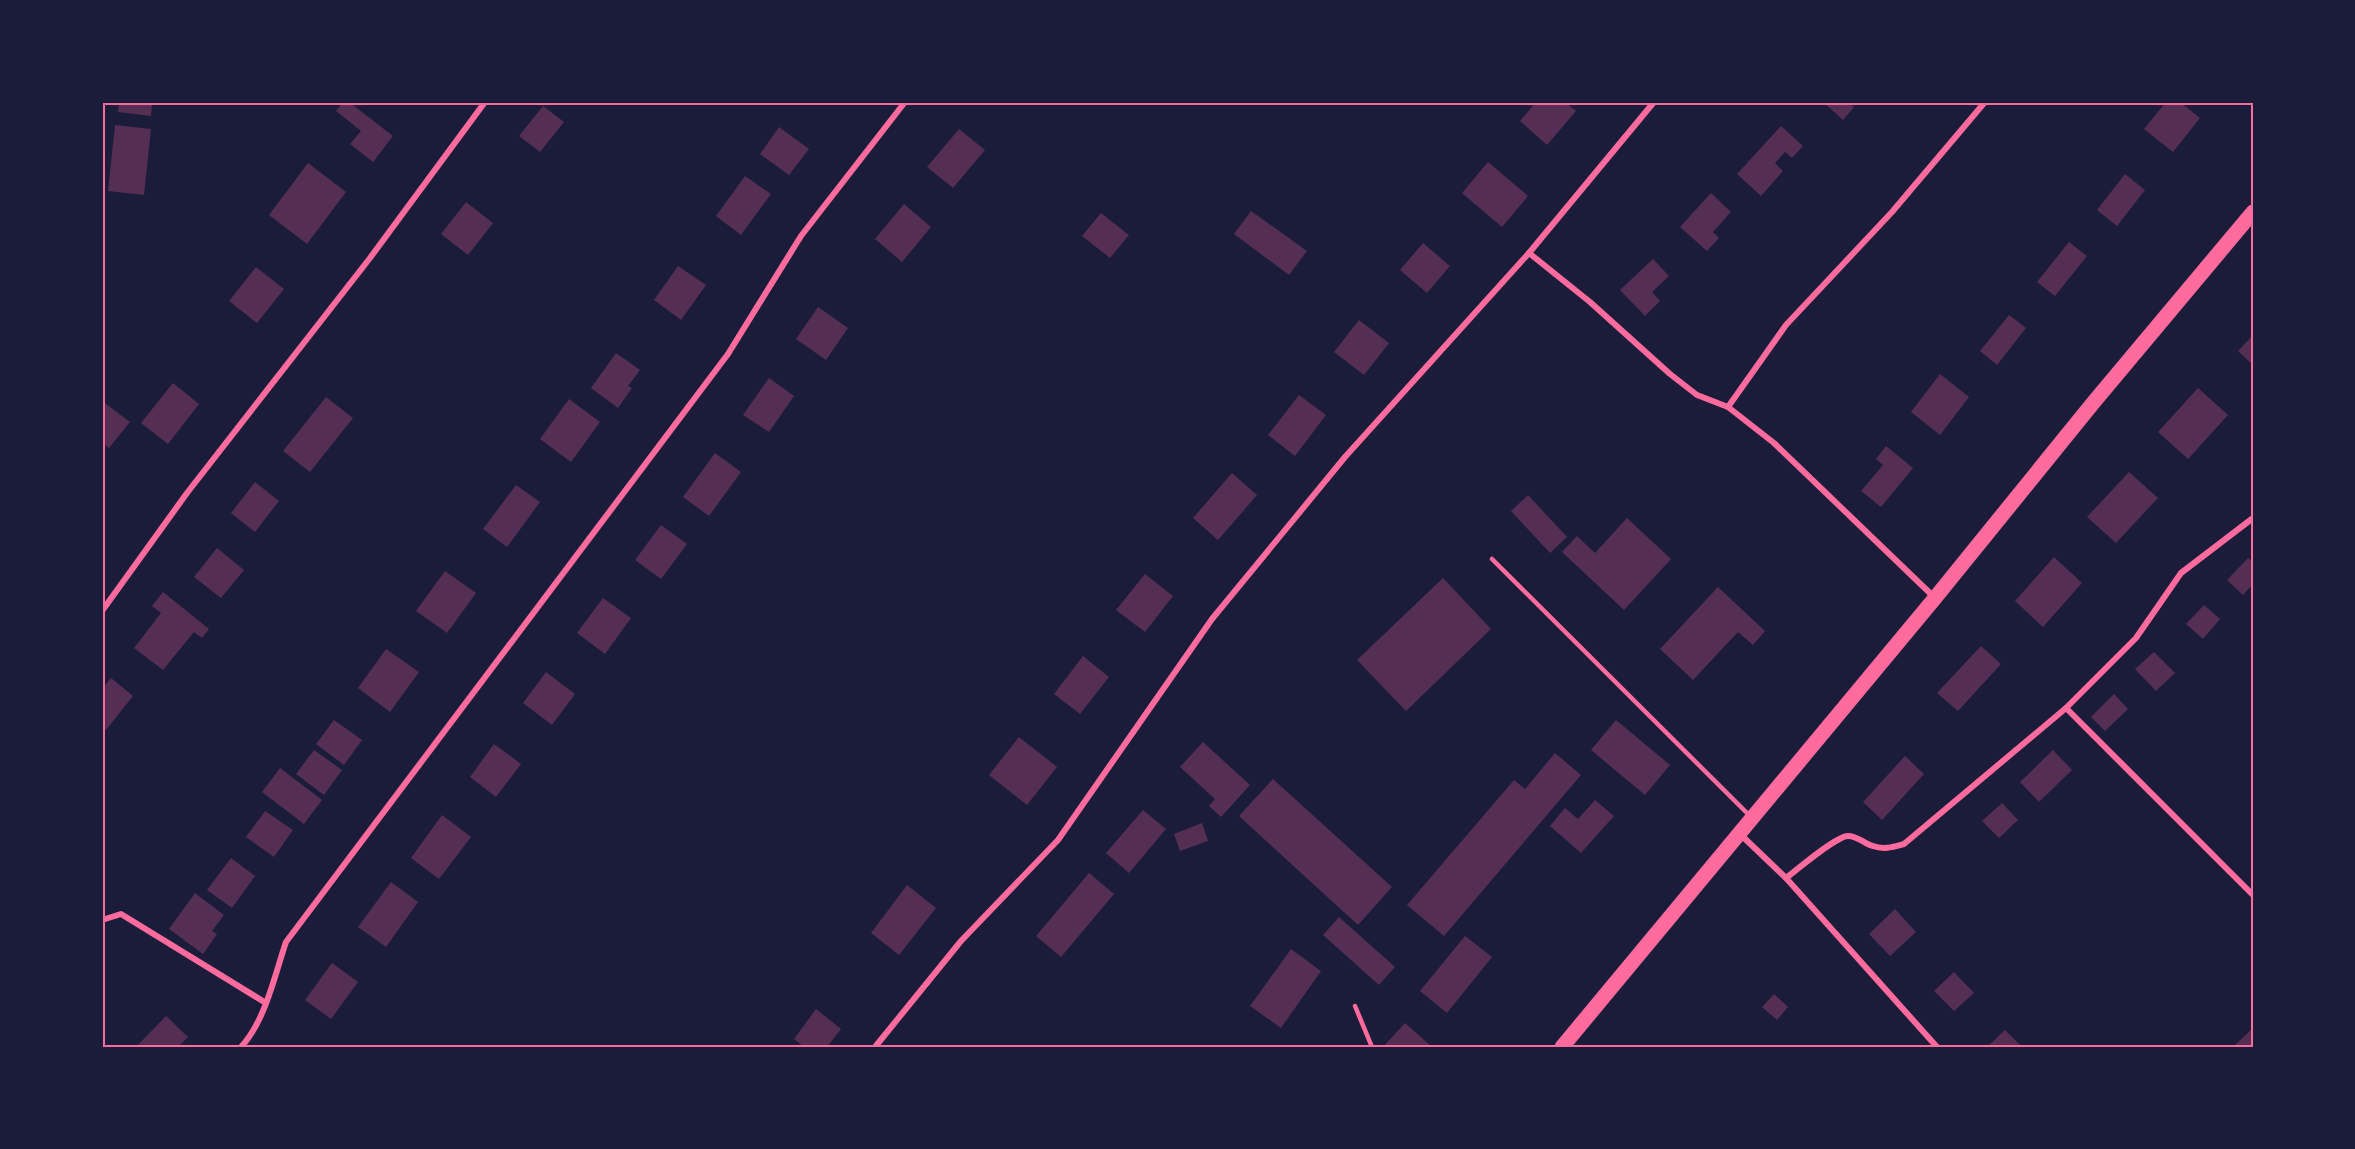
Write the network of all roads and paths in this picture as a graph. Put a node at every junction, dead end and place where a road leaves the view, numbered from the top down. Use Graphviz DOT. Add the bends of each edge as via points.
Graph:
graph roads {
  1 [pos="486,102"];
  2 [pos="905,102"];
  3 [pos="1654,102"];
  4 [pos="1985,102"];
  5 [pos="2253,212"];
  6 [pos="1529,253"];
  7 [pos="1728,407"];
  8 [pos="2253,518"];
  9 [pos="1492,559"];
  10 [pos="1935,598"];
  11 [pos="102,611"];
  12 [pos="2066,708"];
  13 [pos="1752,818"];
  14 [pos="1739,834"];
  15 [pos="1786,878"];
  16 [pos="2253,896"];
  17 [pos="102,920"];
  18 [pos="266,1003"];
  19 [pos="1355,1006"];
  20 [pos="241,1047"];
  21 [pos="874,1047"];
  22 [pos="1372,1047"];
  23 [pos="1562,1047"];
  24 [pos="1937,1047"];
  1 -- 11 [label="street" via="187,493"];
  2 -- 18 [label="street" via="801,236 728,354 286,942"];
  3 -- 6 [label="street"];
  4 -- 7 [label="street" via="1892,212 1786,325"];
  5 -- 10 [label="main road"];
  6 -- 7 [label="street" via="1670,374 1698,395"];
  6 -- 21 [label="street" via="1338,466 1212,620 1058,840 961,941"];
  7 -- 10 [label="street" via="1774,443"];
  8 -- 12 [label="street" via="2181,573 2136,638"];
  9 -- 13 [label="lane"];
  10 -- 13 [label="main road"];
  12 -- 15 [label="street" via="1905,844 1886,849 1848,836"];
  12 -- 16 [label="street"];
  13 -- 14 [label="main road"];
  14 -- 15 [label="street"];
  14 -- 23 [label="main road"];
  15 -- 24 [label="street"];
  17 -- 18 [label="street" via="121,914"];
  18 -- 20 [label="street"];
  19 -- 22 [label="lane"];
}
